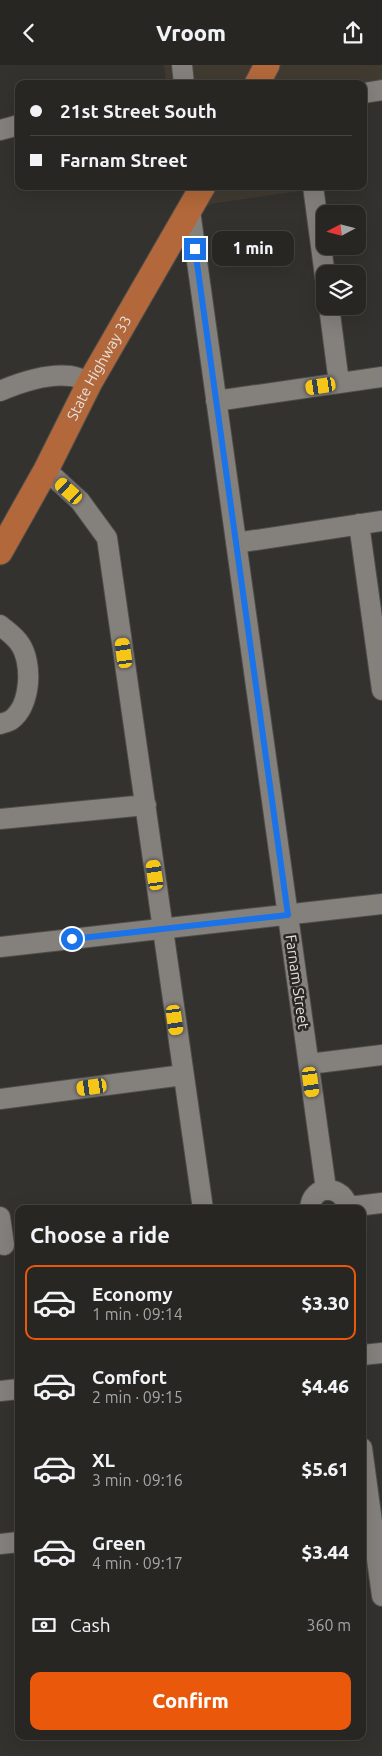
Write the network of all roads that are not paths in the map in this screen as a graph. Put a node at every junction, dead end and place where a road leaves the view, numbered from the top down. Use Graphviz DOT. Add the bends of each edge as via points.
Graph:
graph roads {
  1 [pos="182,65"];
  2 [pos="267,65"];
  3 [pos="184,80"];
  4 [pos="259,80"];
  5 [pos="382,90"];
  6 [pos="367,92"];
  7 [pos="15,126"];
  8 [pos="0,130"];
  9 [pos="201,190"];
  10 [pos="314,190"];
  11 [pos="190,211"];
  12 [pos="324,265"];
  13 [pos="330,315"];
  14 [pos="382,377"];
  15 [pos="90,382"];
  16 [pos="339,383"];
  17 [pos="0,391"];
  18 [pos="216,401"];
  19 [pos="46,470"];
  20 [pos="382,521"];
  21 [pos="359,524"];
  22 [pos="236,543"];
  23 [pos="0,552"];
  24 [pos="0,625"];
  25 [pos="382,690"];
  26 [pos="0,724"];
  27 [pos="146,805"];
  28 [pos="0,819"];
  29 [pos="382,905"];
  30 [pos="288,915"];
  31 [pos="163,928"];
  32 [pos="0,947"];
  33 [pos="382,1055"];
  34 [pos="309,1064"];
  35 [pos="183,1075"];
  36 [pos="0,1099"];
  37 [pos="326,1189"];
  38 [pos="382,1203"];
  39 [pos="202,1205"];
  40 [pos="311,1205"];
  41 [pos="347,1205"];
  42 [pos="366,1205"];
  43 [pos="0,1217"];
  44 [pos="8,1244"];
  45 [pos="382,1353"];
  46 [pos="366,1355"];
  47 [pos="15,1389"];
  48 [pos="0,1391"];
  49 [pos="366,1472"];
  50 [pos="371,1501"];
  51 [pos="15,1542"];
  52 [pos="0,1544"];
  53 [pos="382,1596"];
  1 -- 3 [label="street"];
  2 -- 4 [label="main road"];
  5 -- 6 [label="street"];
  7 -- 8 [label="street"];
  9 -- 11 [label="main road, State Highway 33"];
  10 -- 12 [label="street"];
  11 -- 15 [label="main road, State Highway 33"];
  11 -- 18 [label="street, Farnam Street"];
  13 -- 16 [label="street"];
  14 -- 16 [label="street"];
  15 -- 17 [label="street" via="72,376 51,376"];
  15 -- 19 [label="main road, State Highway 33"];
  16 -- 18 [label="street"];
  18 -- 22 [label="street, Farnam Street"];
  19 -- 23 [label="main road, State Highway 33"];
  19 -- 27 [label="street" via="80,501 107,538"];
  20 -- 21 [label="street"];
  21 -- 22 [label="street"];
  21 -- 25 [label="street"];
  22 -- 30 [label="street, Farnam Street"];
  24 -- 26 [label="street" via="21,645 26,655 28,679 24,701 17,713"];
  27 -- 28 [label="street"];
  27 -- 31 [label="street"];
  29 -- 30 [label="street"];
  30 -- 31 [label="street"];
  30 -- 34 [label="street, Farnam Street"];
  31 -- 32 [label="street"];
  31 -- 35 [label="street"];
  33 -- 34 [label="street"];
  34 -- 37 [label="street, Farnam Street"];
  35 -- 36 [label="street"];
  35 -- 39 [label="street"];
  37 -- 40 [label="street" via="316,1194"];
  37 -- 41 [label="street" via="338,1192"];
  38 -- 42 [label="street"];
  43 -- 44 [label="street"];
  45 -- 46 [label="street"];
  47 -- 48 [label="street"];
  49 -- 50 [label="street"];
  50 -- 53 [label="street"];
  51 -- 52 [label="street"];
}
